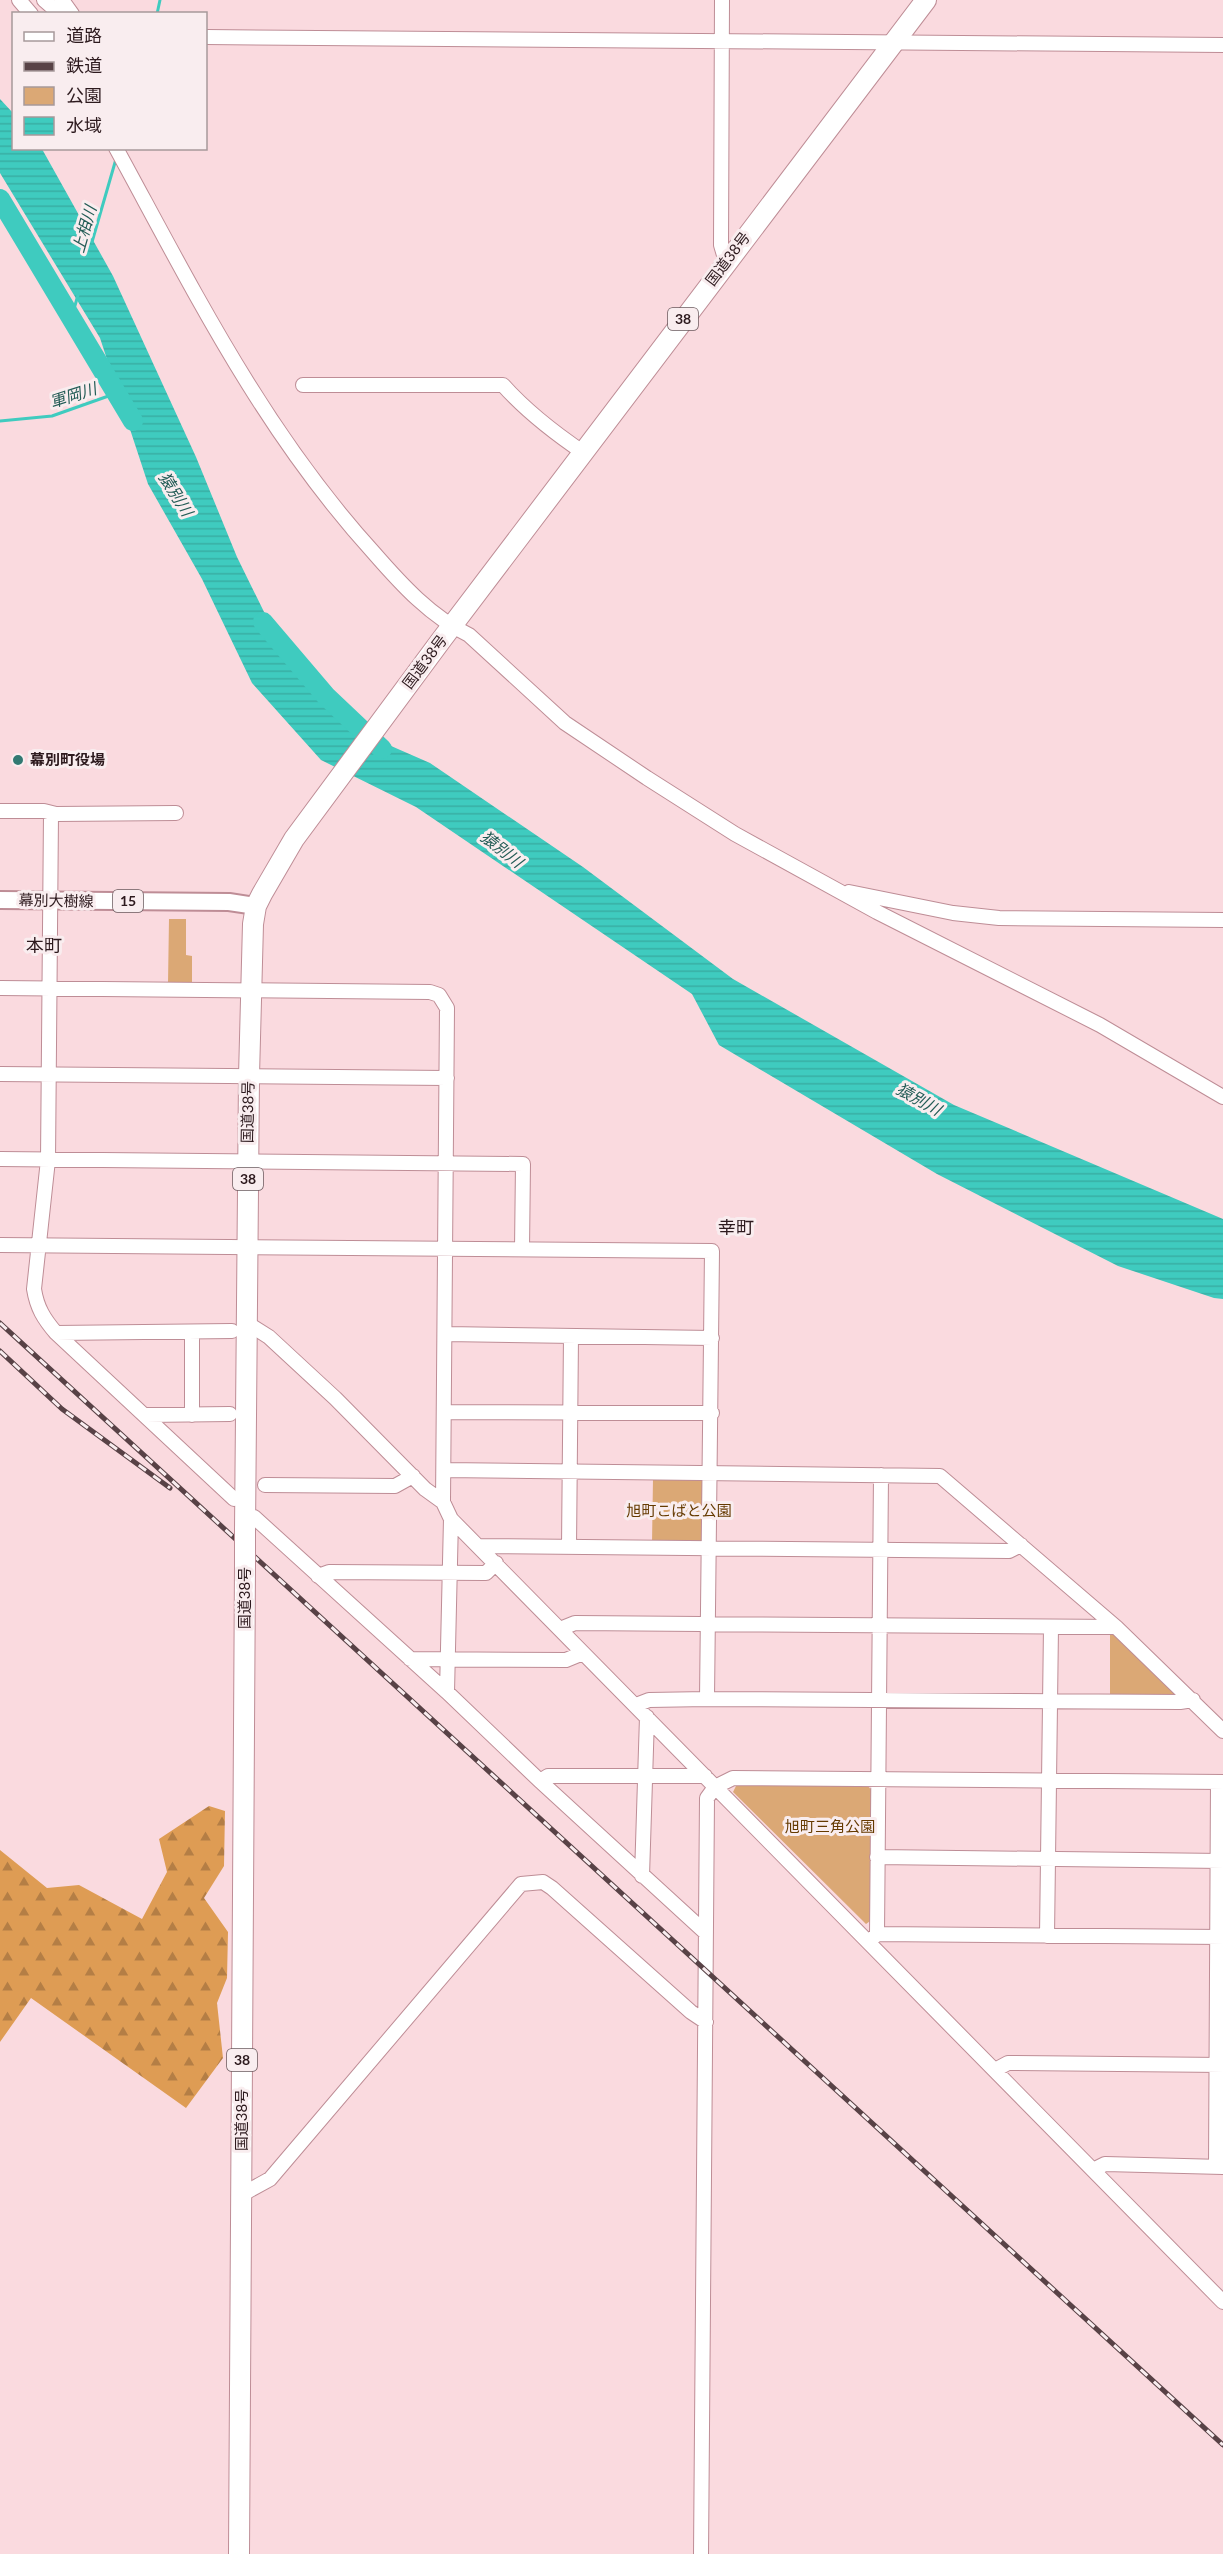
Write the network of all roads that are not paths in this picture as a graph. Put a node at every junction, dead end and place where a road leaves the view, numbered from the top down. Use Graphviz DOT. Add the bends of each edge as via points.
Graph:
graph roads {
  1 [pos="19,0"];
  2 [pos="44,0"];
  3 [pos="722,0"];
  4 [pos="926,0"];
  5 [pos="29,12"];
  6 [pos="58,12"];
  7 [pos="207,37"];
  8 [pos="722,42"];
  9 [pos="892,42"];
  10 [pos="1223,45"];
  11 [pos="117,150"];
  12 [pos="726,262"];
  13 [pos="303,385"];
  14 [pos="584,453"];
  15 [pos="447,633"];
  16 [pos="0,811"];
  17 [pos="176,813"];
  18 [pos="51,814"];
  19 [pos="838,890"];
  20 [pos="0,900"];
  21 [pos="51,901"];
  22 [pos="256,906"];
  23 [pos="1223,920"];
  24 [pos="0,988"];
  25 [pos="50,989"];
  26 [pos="251,990"];
  27 [pos="0,1074"];
  28 [pos="49,1075"];
  29 [pos="249,1076"];
  30 [pos="447,1078"];
  31 [pos="1223,1097"];
  32 [pos="0,1159"];
  33 [pos="48,1160"];
  34 [pos="248,1162"];
  35 [pos="447,1163"];
  36 [pos="0,1245"];
  37 [pos="38,1246"];
  38 [pos="247,1247"];
  39 [pos="446,1249"];
  40 [pos="522,1249"];
  41 [pos="239,1327"];
  42 [pos="192,1332"];
  43 [pos="56,1333"];
  44 [pos="446,1334"];
  45 [pos="571,1336"];
  46 [pos="712,1338"];
  47 [pos="444,1412"];
  48 [pos="570,1412"];
  49 [pos="712,1413"];
  50 [pos="230,1414"];
  51 [pos="146,1415"];
  52 [pos="192,1415"];
  53 [pos="444,1470"];
  54 [pos="570,1471"];
  55 [pos="710,1473"];
  56 [pos="881,1475"];
  57 [pos="413,1476"];
  58 [pos="265,1485"];
  59 [pos="234,1499"];
  60 [pos="443,1502"];
  61 [pos="451,1519"];
  62 [pos="250,1523"];
  63 [pos="1021,1545"];
  64 [pos="479,1546"];
  65 [pos="569,1547"];
  66 [pos="710,1548"];
  67 [pos="881,1550"];
  68 [pos="496,1563"];
  69 [pos="449,1573"];
  70 [pos="318,1576"];
  71 [pos="710,1623"];
  72 [pos="880,1625"];
  73 [pos="1051,1627"];
  74 [pos="1116,1627"];
  75 [pos="560,1629"];
  76 [pos="583,1653"];
  77 [pos="410,1659"];
  78 [pos="448,1659"];
  79 [pos="447,1692"];
  80 [pos="707,1699"];
  81 [pos="1193,1700"];
  82 [pos="880,1702"];
  83 [pos="1050,1702"];
  84 [pos="636,1706"];
  85 [pos="647,1717"];
  86 [pos="1223,1731"];
  87 [pos="705,1776"];
  88 [pos="645,1777"];
  89 [pos="878,1778"];
  90 [pos="540,1780"];
  91 [pos="1050,1781"];
  92 [pos="1221,1782"];
  93 [pos="715,1787"];
  94 [pos="877,1857"];
  95 [pos="1049,1859"];
  96 [pos="1221,1861"];
  97 [pos="642,1876"];
  98 [pos="706,1933"];
  99 [pos="1047,1936"];
  100 [pos="1220,1937"];
  101 [pos="873,1939"];
  102 [pos="706,2022"];
  103 [pos="1220,2065"];
  104 [pos="995,2070"];
  105 [pos="1219,2167"];
  106 [pos="1093,2170"];
  107 [pos="241,2195"];
  108 [pos="1223,2302"];
  109 [pos="239,2554"];
  110 [pos="701,2554"];
  1 -- 5 [label="street"];
  2 -- 6 [label="street"];
  3 -- 8 [label="street"];
  4 -- 9 [label="highway, 国道38号 / 38"];
  7 -- 8 [label="street"];
  8 -- 9 [label="street"];
  8 -- 12 [label="street" via="721,245"];
  9 -- 10 [label="street"];
  9 -- 12 [label="highway, 国道38号 / 38"];
  11 -- 15 [label="street" via="228,354 282,439 363,542"];
  12 -- 14 [label="highway, 国道38号 / 38"];
  13 -- 14 [label="street" via="504,385 524,408"];
  14 -- 15 [label="highway, 国道38号 / 38"];
  15 -- 19 [label="street" via="469,635 565,723 638,772 735,834"];
  15 -- 22 [label="highway, 国道38号 / 38" via="294,839"];
  16 -- 18 [label="street"];
  17 -- 18 [label="street"];
  18 -- 21 [label="street"];
  19 -- 23 [label="street" via="999,918"];
  19 -- 31 [label="street" via="1100,1025"];
  20 -- 21 [label="main road, 幕別大樹線 / 15"];
  21 -- 22 [label="main road, 幕別大樹線 / 15" via="229,902"];
  21 -- 25 [label="street"];
  22 -- 26 [label="highway, 国道38号 / 38"];
  24 -- 25 [label="street"];
  25 -- 26 [label="street"];
  25 -- 28 [label="street"];
  26 -- 29 [label="highway, 国道38号 / 38"];
  26 -- 30 [label="street" via="439,995 447,1008"];
  27 -- 28 [label="street"];
  28 -- 29 [label="street"];
  28 -- 33 [label="street"];
  29 -- 30 [label="street"];
  29 -- 34 [label="highway, 国道38号 / 38"];
  30 -- 35 [label="street"];
  32 -- 33 [label="street"];
  33 -- 34 [label="street"];
  33 -- 37 [label="street"];
  34 -- 35 [label="street"];
  34 -- 38 [label="highway, 国道38号 / 38"];
  35 -- 39 [label="street"];
  35 -- 40 [label="street" via="523,1164"];
  36 -- 37 [label="street"];
  37 -- 38 [label="street"];
  37 -- 43 [label="street" via="36,1303"];
  38 -- 39 [label="street"];
  38 -- 41 [label="highway, 国道38号 / 38"];
  39 -- 40 [label="street"];
  39 -- 44 [label="street"];
  40 -- 46 [label="street" via="712,1251"];
  41 -- 42 [label="street"];
  41 -- 57 [label="street" via="269,1337"];
  41 -- 62 [label="highway, 国道38号 / 38"];
  42 -- 43 [label="street"];
  42 -- 52 [label="street"];
  43 -- 51 [label="street"];
  44 -- 45 [label="street"];
  44 -- 47 [label="street"];
  45 -- 46 [label="street"];
  45 -- 48 [label="street"];
  46 -- 49 [label="street"];
  47 -- 48 [label="street"];
  47 -- 53 [label="street"];
  48 -- 49 [label="street"];
  48 -- 54 [label="street"];
  49 -- 55 [label="street"];
  50 -- 52 [label="street"];
  51 -- 52 [label="street"];
  51 -- 59 [label="street"];
  53 -- 54 [label="street"];
  53 -- 60 [label="street"];
  54 -- 55 [label="street"];
  54 -- 65 [label="street"];
  55 -- 56 [label="street"];
  55 -- 66 [label="street"];
  56 -- 63 [label="street" via="940,1476"];
  56 -- 67 [label="street"];
  57 -- 58 [label="street" via="395,1486"];
  57 -- 60 [label="street"];
  60 -- 61 [label="street"];
  61 -- 64 [label="street"];
  61 -- 69 [label="street"];
  62 -- 70 [label="street"];
  62 -- 107 [label="highway, 国道38号 / 38, bridge" via="245,1565"];
  63 -- 67 [label="street" via="1009,1551"];
  63 -- 74 [label="street"];
  64 -- 65 [label="street"];
  64 -- 68 [label="street"];
  65 -- 66 [label="street"];
  66 -- 67 [label="street"];
  66 -- 71 [label="street"];
  67 -- 72 [label="street"];
  68 -- 69 [label="street" via="486,1573"];
  68 -- 75 [label="street"];
  69 -- 70 [label="street" via="329,1572"];
  69 -- 78 [label="street"];
  70 -- 77 [label="street"];
  71 -- 72 [label="street"];
  71 -- 75 [label="street" via="575,1623"];
  71 -- 80 [label="street"];
  72 -- 73 [label="street"];
  72 -- 82 [label="street"];
  73 -- 74 [label="street"];
  73 -- 83 [label="street"];
  74 -- 81 [label="street"];
  75 -- 76 [label="street"];
  76 -- 78 [label="street" via="566,1660"];
  76 -- 84 [label="street"];
  77 -- 78 [label="street"];
  77 -- 79 [label="street"];
  78 -- 79 [label="street"];
  79 -- 90 [label="street"];
  80 -- 82 [label="street"];
  80 -- 84 [label="street" via="649,1700"];
  81 -- 83 [label="street"];
  81 -- 86 [label="street"];
  82 -- 83 [label="street"];
  82 -- 89 [label="street"];
  83 -- 91 [label="street"];
  84 -- 85 [label="street"];
  85 -- 87 [label="street"];
  85 -- 88 [label="street"];
  87 -- 88 [label="street"];
  87 -- 93 [label="street"];
  88 -- 90 [label="street" via="548,1776"];
  88 -- 97 [label="street"];
  89 -- 91 [label="street"];
  89 -- 93 [label="street" via="733,1778"];
  89 -- 94 [label="street"];
  90 -- 97 [label="street"];
  91 -- 92 [label="street"];
  91 -- 95 [label="street"];
  92 -- 96 [label="street"];
  93 -- 98 [label="street" via="707,1798"];
  93 -- 101 [label="street"];
  94 -- 95 [label="street"];
  94 -- 101 [label="street"];
  95 -- 96 [label="street"];
  95 -- 99 [label="street"];
  96 -- 100 [label="street"];
  97 -- 98 [label="street"];
  98 -- 102 [label="street"];
  99 -- 100 [label="street"];
  99 -- 101 [label="street"];
  100 -- 103 [label="street"];
  101 -- 104 [label="street"];
  102 -- 107 [label="street" via="552,1887 543,1882 521,1884 270,2179"];
  102 -- 110 [label="street"];
  103 -- 104 [label="street" via="1008,2063"];
  103 -- 105 [label="street"];
  104 -- 106 [label="street"];
  105 -- 106 [label="street" via="1105,2164"];
  106 -- 108 [label="street"];
  107 -- 109 [label="highway, 国道38号 / 38"];
}
